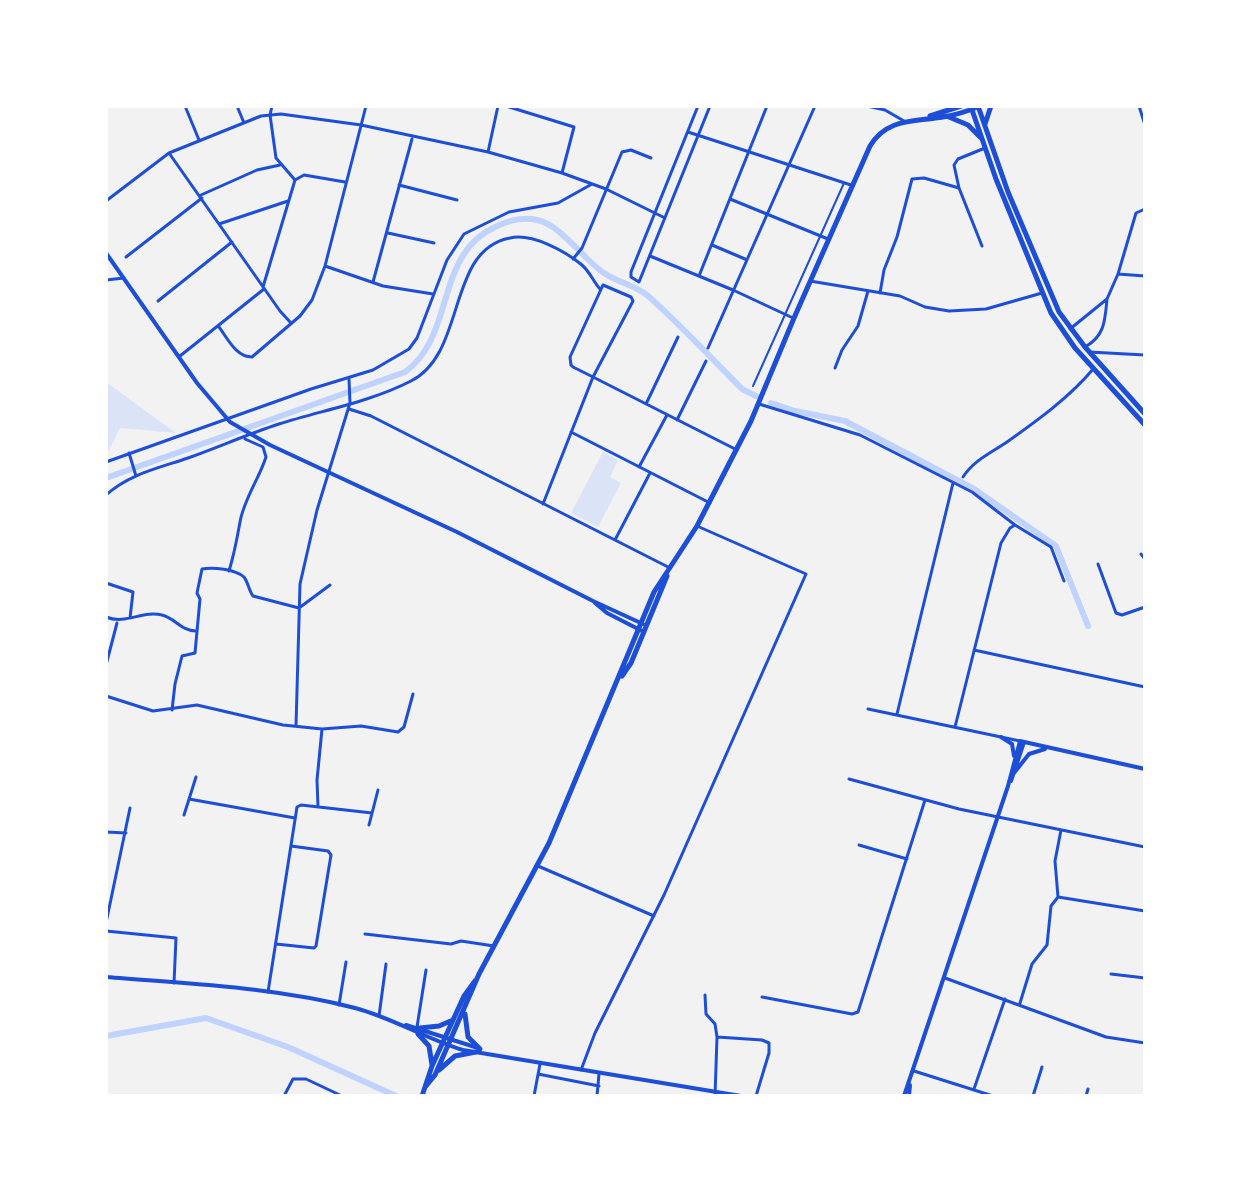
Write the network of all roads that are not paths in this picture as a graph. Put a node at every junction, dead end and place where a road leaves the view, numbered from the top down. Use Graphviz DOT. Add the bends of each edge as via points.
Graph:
graph roads {
  1 [pos="185,106"];
  2 [pos="237,106"];
  3 [pos="272,106"];
  4 [pos="366,106"];
  5 [pos="498,106"];
  6 [pos="506,106"];
  7 [pos="698,106"];
  8 [pos="710,106"];
  9 [pos="767,106"];
  10 [pos="815,106"];
  11 [pos="867,106"];
  12 [pos="961,106"];
  13 [pos="991,106"];
  14 [pos="1139,106"];
  15 [pos="976,107"];
  16 [pos="949,111"];
  17 [pos="270,115"];
  18 [pos="905,121"];
  19 [pos="244,123"];
  20 [pos="361,125"];
  21 [pos="1145,125"];
  22 [pos="688,132"];
  23 [pos="698,135"];
  24 [pos="984,136"];
  25 [pos="412,138"];
  26 [pos="199,140"];
  27 [pos="985,148"];
  28 [pos="749,151"];
  29 [pos="488,152"];
  30 [pos="169,153"];
  31 [pos="651,158"];
  32 [pos="789,164"];
  33 [pos="280,165"];
  34 [pos="562,173"];
  35 [pos="295,180"];
  36 [pos="844,182"];
  37 [pos="346,183"];
  38 [pos="592,184"];
  39 [pos="399,185"];
  40 [pos="853,185"];
  41 [pos="959,188"];
  42 [pos="606,189"];
  43 [pos="201,197"];
  44 [pos="730,199"];
  45 [pos="457,200"];
  46 [pos="106,201"];
  47 [pos="288,201"];
  48 [pos="1145,209"];
  49 [pos="656,213"];
  50 [pos="767,214"];
  51 [pos="665,218"];
  52 [pos="219,224"];
  53 [pos="388,233"];
  54 [pos="820,236"];
  55 [pos="828,239"];
  56 [pos="232,242"];
  57 [pos="434,243"];
  58 [pos="712,245"];
  59 [pos="982,246"];
  60 [pos="106,253"];
  61 [pos="650,256"];
  62 [pos="126,257"];
  63 [pos="573,259"];
  64 [pos="747,260"];
  65 [pos="325,266"];
  66 [pos="1118,274"];
  67 [pos="699,276"];
  68 [pos="1145,276"];
  69 [pos="124,278"];
  70 [pos="106,280"];
  71 [pos="810,281"];
  72 [pos="373,282"];
  73 [pos="264,288"];
  74 [pos="600,289"];
  75 [pos="733,290"];
  76 [pos="868,291"];
  77 [pos="880,293"];
  78 [pos="1042,293"];
  79 [pos="433,294"];
  80 [pos="1107,299"];
  81 [pos="158,301"];
  82 [pos="784,313"];
  83 [pos="794,318"];
  84 [pos="291,323"];
  85 [pos="219,327"];
  86 [pos="1070,329"];
  87 [pos="678,337"];
  88 [pos="708,348"];
  89 [pos="1087,349"];
  90 [pos="1145,355"];
  91 [pos="179,357"];
  92 [pos="706,361"];
  93 [pos="835,368"];
  94 [pos="1094,368"];
  95 [pos="593,377"];
  96 [pos="349,379"];
  97 [pos="753,386"];
  98 [pos="350,403"];
  99 [pos="646,404"];
  100 [pos="759,404"];
  101 [pos="349,409"];
  102 [pos="1145,414"];
  103 [pos="667,415"];
  104 [pos="677,420"];
  105 [pos="1145,425"];
  106 [pos="571,432"];
  107 [pos="243,438"];
  108 [pos="737,450"];
  109 [pos="129,453"];
  110 [pos="106,462"];
  111 [pos="639,467"];
  112 [pos="329,472"];
  113 [pos="135,473"];
  114 [pos="650,473"];
  115 [pos="963,477"];
  116 [pos="953,483"];
  117 [pos="106,495"];
  118 [pos="710,503"];
  119 [pos="543,504"];
  120 [pos="1015,525"];
  121 [pos="697,526"];
  122 [pos="615,540"];
  123 [pos="1141,554"];
  124 [pos="1145,559"];
  125 [pos="1098,564"];
  126 [pos="670,568"];
  127 [pos="229,571"];
  128 [pos="1064,581"];
  129 [pos="106,583"];
  130 [pos="330,585"];
  131 [pos="1145,607"];
  132 [pos="299,608"];
  133 [pos="106,617"];
  134 [pos="130,618"];
  135 [pos="117,621"];
  136 [pos="642,627"];
  137 [pos="197,631"];
  138 [pos="974,650"];
  139 [pos="106,665"];
  140 [pos="1145,687"];
  141 [pos="413,694"];
  142 [pos="106,696"];
  143 [pos="868,709"];
  144 [pos="172,710"];
  145 [pos="897,714"];
  146 [pos="296,726"];
  147 [pos="955,727"];
  148 [pos="322,729"];
  149 [pos="1001,737"];
  150 [pos="1022,741"];
  151 [pos="1052,748"];
  152 [pos="1013,762"];
  153 [pos="1145,769"];
  154 [pos="1014,773"];
  155 [pos="196,777"];
  156 [pos="849,779"];
  157 [pos="1008,786"];
  158 [pos="378,790"];
  159 [pos="189,799"];
  160 [pos="925,800"];
  161 [pos="318,807"];
  162 [pos="130,808"];
  163 [pos="372,813"];
  164 [pos="184,815"];
  165 [pos="998,816"];
  166 [pos="295,818"];
  167 [pos="369,825"];
  168 [pos="1061,830"];
  169 [pos="106,832"];
  170 [pos="126,833"];
  171 [pos="859,845"];
  172 [pos="291,846"];
  173 [pos="1145,847"];
  174 [pos="907,859"];
  175 [pos="538,866"];
  176 [pos="1058,897"];
  177 [pos="1145,911"];
  178 [pos="654,916"];
  179 [pos="106,923"];
  180 [pos="106,931"];
  181 [pos="365,934"];
  182 [pos="275,944"];
  183 [pos="494,946"];
  184 [pos="346,962"];
  185 [pos="386,964"];
  186 [pos="426,970"];
  187 [pos="479,974"];
  188 [pos="1111,974"];
  189 [pos="106,977"];
  190 [pos="945,978"];
  191 [pos="1145,978"];
  192 [pos="174,983"];
  193 [pos="268,992"];
  194 [pos="705,995"];
  195 [pos="762,997"];
  196 [pos="1005,999"];
  197 [pos="1020,1004"];
  198 [pos="339,1005"];
  199 [pos="465,1009"];
  200 [pos="379,1016"];
  201 [pos="453,1020"];
  202 [pos="418,1030"];
  203 [pos="449,1037"];
  204 [pos="717,1037"];
  205 [pos="1145,1043"];
  206 [pos="445,1044"];
  207 [pos="478,1050"];
  208 [pos="540,1063"];
  209 [pos="432,1066"];
  210 [pos="1042,1067"];
  211 [pos="581,1071"];
  212 [pos="914,1071"];
  213 [pos="538,1074"];
  214 [pos="599,1074"];
  215 [pos="435,1075"];
  216 [pos="426,1086"];
  217 [pos="599,1086"];
  218 [pos="974,1089"];
  219 [pos="1088,1089"];
  220 [pos="716,1094"];
  221 [pos="284,1096"];
  222 [pos="342,1096"];
  223 [pos="422,1096"];
  224 [pos="534,1096"];
  225 [pos="597,1096"];
  226 [pos="741,1096"];
  227 [pos="756,1096"];
  228 [pos="906,1096"];
  229 [pos="993,1096"];
  230 [pos="1033,1096"];
  231 [pos="1086,1096"];
  1 -- 26 [label="street"];
  2 -- 19 [label="street"];
  3 -- 17 [label="street"];
  4 -- 20 [label="street"];
  5 -- 29 [label="street"];
  6 -- 34 [label="street" via="574,127"];
  7 -- 22 [label="street"];
  8 -- 23 [label="street"];
  9 -- 28 [label="street"];
  10 -- 32 [label="street"];
  11 -- 18 [label="street"];
  12 -- 16 [label="main road"];
  13 -- 24 [label="main road"];
  14 -- 21 [label="street"];
  15 -- 16 [label="main road"];
  15 -- 24 [label="main road"];
  16 -- 18 [label="main road"];
  16 -- 24 [label="main road"];
  17 -- 19 [label="street"];
  17 -- 20 [label="street"];
  17 -- 33 [label="street"];
  18 -- 40 [label="main road" via="875,138"];
  19 -- 26 [label="street"];
  20 -- 25 [label="street"];
  20 -- 37 [label="street"];
  22 -- 23 [label="street"];
  22 -- 49 [label="street"];
  23 -- 28 [label="street"];
  23 -- 51 [label="street"];
  24 -- 27 [label="main road"];
  24 -- 86 [label="main road"];
  25 -- 29 [label="street"];
  25 -- 39 [label="street"];
  26 -- 30 [label="street"];
  27 -- 41 [label="street" via="954,165"];
  27 -- 78 [label="main road"];
  28 -- 32 [label="street"];
  28 -- 44 [label="street"];
  29 -- 34 [label="street"];
  30 -- 43 [label="street"];
  30 -- 46 [label="street"];
  31 -- 42 [label="street" via="622,152"];
  32 -- 36 [label="street"];
  32 -- 50 [label="street"];
  33 -- 35 [label="street"];
  33 -- 43 [label="street" via="257,170"];
  34 -- 38 [label="street"];
  35 -- 37 [label="street" via="304,175"];
  35 -- 47 [label="street"];
  36 -- 40 [label="street"];
  36 -- 54 [label="lane"];
  37 -- 65 [label="street"];
  38 -- 42 [label="street"];
  38 -- 79 [label="street" via="558,203 509,212 464,234"];
  39 -- 45 [label="street"];
  39 -- 53 [label="street"];
  40 -- 55 [label="main road"];
  41 -- 59 [label="street"];
  41 -- 77 [label="street" via="912,179"];
  42 -- 49 [label="street"];
  42 -- 63 [label="street"];
  43 -- 52 [label="street"];
  43 -- 62 [label="street"];
  44 -- 50 [label="street"];
  44 -- 58 [label="street"];
  47 -- 52 [label="street"];
  47 -- 73 [label="street"];
  48 -- 66 [label="street" via="1136,213"];
  49 -- 51 [label="street"];
  49 -- 61 [label="street" via="631,277 639,282"];
  50 -- 54 [label="street"];
  50 -- 64 [label="street"];
  51 -- 61 [label="street"];
  52 -- 56 [label="street"];
  53 -- 57 [label="street"];
  53 -- 72 [label="street"];
  54 -- 55 [label="street"];
  54 -- 82 [label="lane"];
  55 -- 71 [label="main road"];
  56 -- 73 [label="street"];
  56 -- 81 [label="street"];
  58 -- 64 [label="street"];
  58 -- 67 [label="street"];
  60 -- 69 [label="main road"];
  61 -- 67 [label="street"];
  63 -- 74 [label="street"];
  63 -- 98 [label="street" via="521,237 485,250 469,271 452,325 431,365 413,381"];
  64 -- 75 [label="street"];
  65 -- 72 [label="street"];
  65 -- 84 [label="street" via="312,300"];
  66 -- 68 [label="street"];
  66 -- 80 [label="street"];
  67 -- 75 [label="street"];
  69 -- 70 [label="street"];
  69 -- 91 [label="main road"];
  71 -- 76 [label="street"];
  71 -- 83 [label="main road"];
  72 -- 79 [label="street"];
  73 -- 84 [label="street"];
  73 -- 85 [label="street"];
  74 -- 95 [label="street" via="570,359 573,367"];
  74 -- 95 [label="street" via="606,285 633,301"];
  75 -- 82 [label="street"];
  75 -- 88 [label="street"];
  76 -- 77 [label="street"];
  76 -- 93 [label="street" via="858,326"];
  77 -- 78 [label="street" via="949,311 986,309"];
  78 -- 94 [label="main road" via="1059,327"];
  79 -- 96 [label="street" via="409,349"];
  80 -- 86 [label="street"];
  80 -- 89 [label="street" via="1102,332"];
  82 -- 83 [label="street"];
  82 -- 97 [label="lane"];
  83 -- 100 [label="main road"];
  84 -- 85 [label="street" via="247,358"];
  85 -- 91 [label="street"];
  86 -- 89 [label="main road"];
  87 -- 99 [label="street"];
  89 -- 90 [label="street"];
  89 -- 102 [label="main road"];
  91 -- 112 [label="main road" via="230,422"];
  92 -- 104 [label="street"];
  94 -- 105 [label="main road"];
  94 -- 115 [label="street" via="1078,388 973,464"];
  95 -- 99 [label="street"];
  95 -- 106 [label="street"];
  96 -- 98 [label="street"];
  96 -- 109 [label="street"];
  98 -- 101 [label="street"];
  98 -- 107 [label="street"];
  99 -- 103 [label="street"];
  100 -- 108 [label="main road"];
  100 -- 116 [label="street" via="860,435"];
  101 -- 112 [label="street"];
  101 -- 119 [label="street"];
  103 -- 104 [label="street"];
  103 -- 111 [label="street"];
  104 -- 108 [label="street"];
  106 -- 111 [label="street"];
  106 -- 119 [label="street"];
  107 -- 113 [label="street"];
  107 -- 127 [label="street" via="263,447 266,457 251,489"];
  108 -- 118 [label="main road"];
  109 -- 110 [label="street"];
  109 -- 113 [label="street"];
  111 -- 114 [label="street"];
  112 -- 132 [label="street" via="306,551"];
  112 -- 136 [label="main road"];
  113 -- 117 [label="street"];
  114 -- 118 [label="street"];
  114 -- 122 [label="street"];
  116 -- 120 [label="street"];
  116 -- 145 [label="street"];
  118 -- 121 [label="main road"];
  119 -- 122 [label="street"];
  120 -- 128 [label="street" via="1053,550"];
  120 -- 138 [label="street" via="1001,543"];
  121 -- 126 [label="main road"];
  121 -- 178 [label="street" via="806,574"];
  122 -- 126 [label="street"];
  123 -- 124 [label="street"];
  125 -- 131 [label="street" via="1116,613"];
  126 -- 136 [label="main road"];
  127 -- 132 [label="street" via="244,578 253,596"];
  127 -- 137 [label="street" via="201,571"];
  129 -- 134 [label="street" via="133,592"];
  130 -- 132 [label="street"];
  132 -- 146 [label="street"];
  133 -- 135 [label="street"];
  134 -- 135 [label="street"];
  134 -- 137 [label="street" via="162,615 185,630"];
  135 -- 139 [label="street"];
  136 -- 175 [label="main road"];
  137 -- 144 [label="street" via="195,653 182,656"];
  138 -- 140 [label="street"];
  138 -- 147 [label="street"];
  141 -- 148 [label="street" via="400,731"];
  142 -- 144 [label="street" via="153,711"];
  143 -- 145 [label="street"];
  144 -- 146 [label="street" via="197,705"];
  145 -- 147 [label="street"];
  146 -- 148 [label="street"];
  147 -- 149 [label="street"];
  148 -- 161 [label="street"];
  149 -- 150 [label="street"];
  149 -- 152 [label="main road" via="1012,744"];
  150 -- 151 [label="main road"];
  150 -- 152 [label="main road"];
  150 -- 154 [label="main road"];
  151 -- 153 [label="main road"];
  151 -- 154 [label="main road" via="1029,754"];
  152 -- 157 [label="main road"];
  154 -- 157 [label="main road"];
  155 -- 159 [label="street"];
  156 -- 160 [label="street"];
  157 -- 165 [label="main road"];
  158 -- 163 [label="street"];
  159 -- 164 [label="street"];
  159 -- 166 [label="street"];
  160 -- 165 [label="street"];
  160 -- 174 [label="street"];
  161 -- 163 [label="street"];
  161 -- 166 [label="street" via="299,805"];
  162 -- 170 [label="street"];
  163 -- 167 [label="street"];
  165 -- 168 [label="street"];
  165 -- 190 [label="main road"];
  166 -- 172 [label="street"];
  168 -- 173 [label="street"];
  168 -- 176 [label="street" via="1055,861"];
  169 -- 170 [label="street"];
  170 -- 179 [label="street"];
  171 -- 174 [label="street"];
  172 -- 182 [label="street"];
  172 -- 182 [label="street" via="330,852 322,912 315,948"];
  174 -- 195 [label="street" via="856,1014"];
  175 -- 178 [label="street"];
  175 -- 183 [label="main road"];
  176 -- 177 [label="street"];
  176 -- 197 [label="street" via="1052,903 1047,945 1032,964"];
  178 -- 211 [label="street"];
  180 -- 192 [label="street" via="176,938"];
  181 -- 183 [label="street"];
  182 -- 193 [label="street"];
  183 -- 187 [label="main road"];
  184 -- 198 [label="street"];
  185 -- 200 [label="street"];
  186 -- 202 [label="street"];
  187 -- 199 [label="main road"];
  187 -- 201 [label="main road"];
  188 -- 191 [label="street"];
  189 -- 192 [label="main road"];
  190 -- 196 [label="street"];
  190 -- 212 [label="main road"];
  192 -- 193 [label="main road"];
  193 -- 198 [label="main road"];
  194 -- 204 [label="street" via="706,1014"];
  196 -- 197 [label="street"];
  196 -- 218 [label="street"];
  197 -- 205 [label="street" via="1106,1037"];
  198 -- 200 [label="main road"];
  199 -- 203 [label="main road"];
  199 -- 207 [label="main road" via="465,1029"];
  200 -- 202 [label="main road"];
  201 -- 202 [label="main road"];
  201 -- 203 [label="main road"];
  202 -- 203 [label="main road"];
  202 -- 206 [label="main road"];
  202 -- 209 [label="main road" via="429,1046"];
  203 -- 206 [label="main road"];
  203 -- 207 [label="main road"];
  204 -- 220 [label="street"];
  204 -- 227 [label="street" via="769,1043"];
  206 -- 207 [label="main road"];
  206 -- 209 [label="main road"];
  206 -- 215 [label="main road"];
  207 -- 208 [label="main road"];
  207 -- 215 [label="main road" via="455,1056"];
  208 -- 211 [label="main road"];
  208 -- 213 [label="street"];
  209 -- 216 [label="main road"];
  210 -- 230 [label="street"];
  211 -- 214 [label="main road"];
  212 -- 218 [label="street"];
  212 -- 228 [label="main road"];
  213 -- 217 [label="street"];
  213 -- 224 [label="street"];
  214 -- 217 [label="street"];
  214 -- 220 [label="main road"];
  215 -- 216 [label="main road"];
  216 -- 223 [label="main road"];
  217 -- 225 [label="street"];
  218 -- 229 [label="street"];
  219 -- 231 [label="street"];
  220 -- 226 [label="main road"];
  221 -- 222 [label="street" via="293,1079 302,1078"];
}
